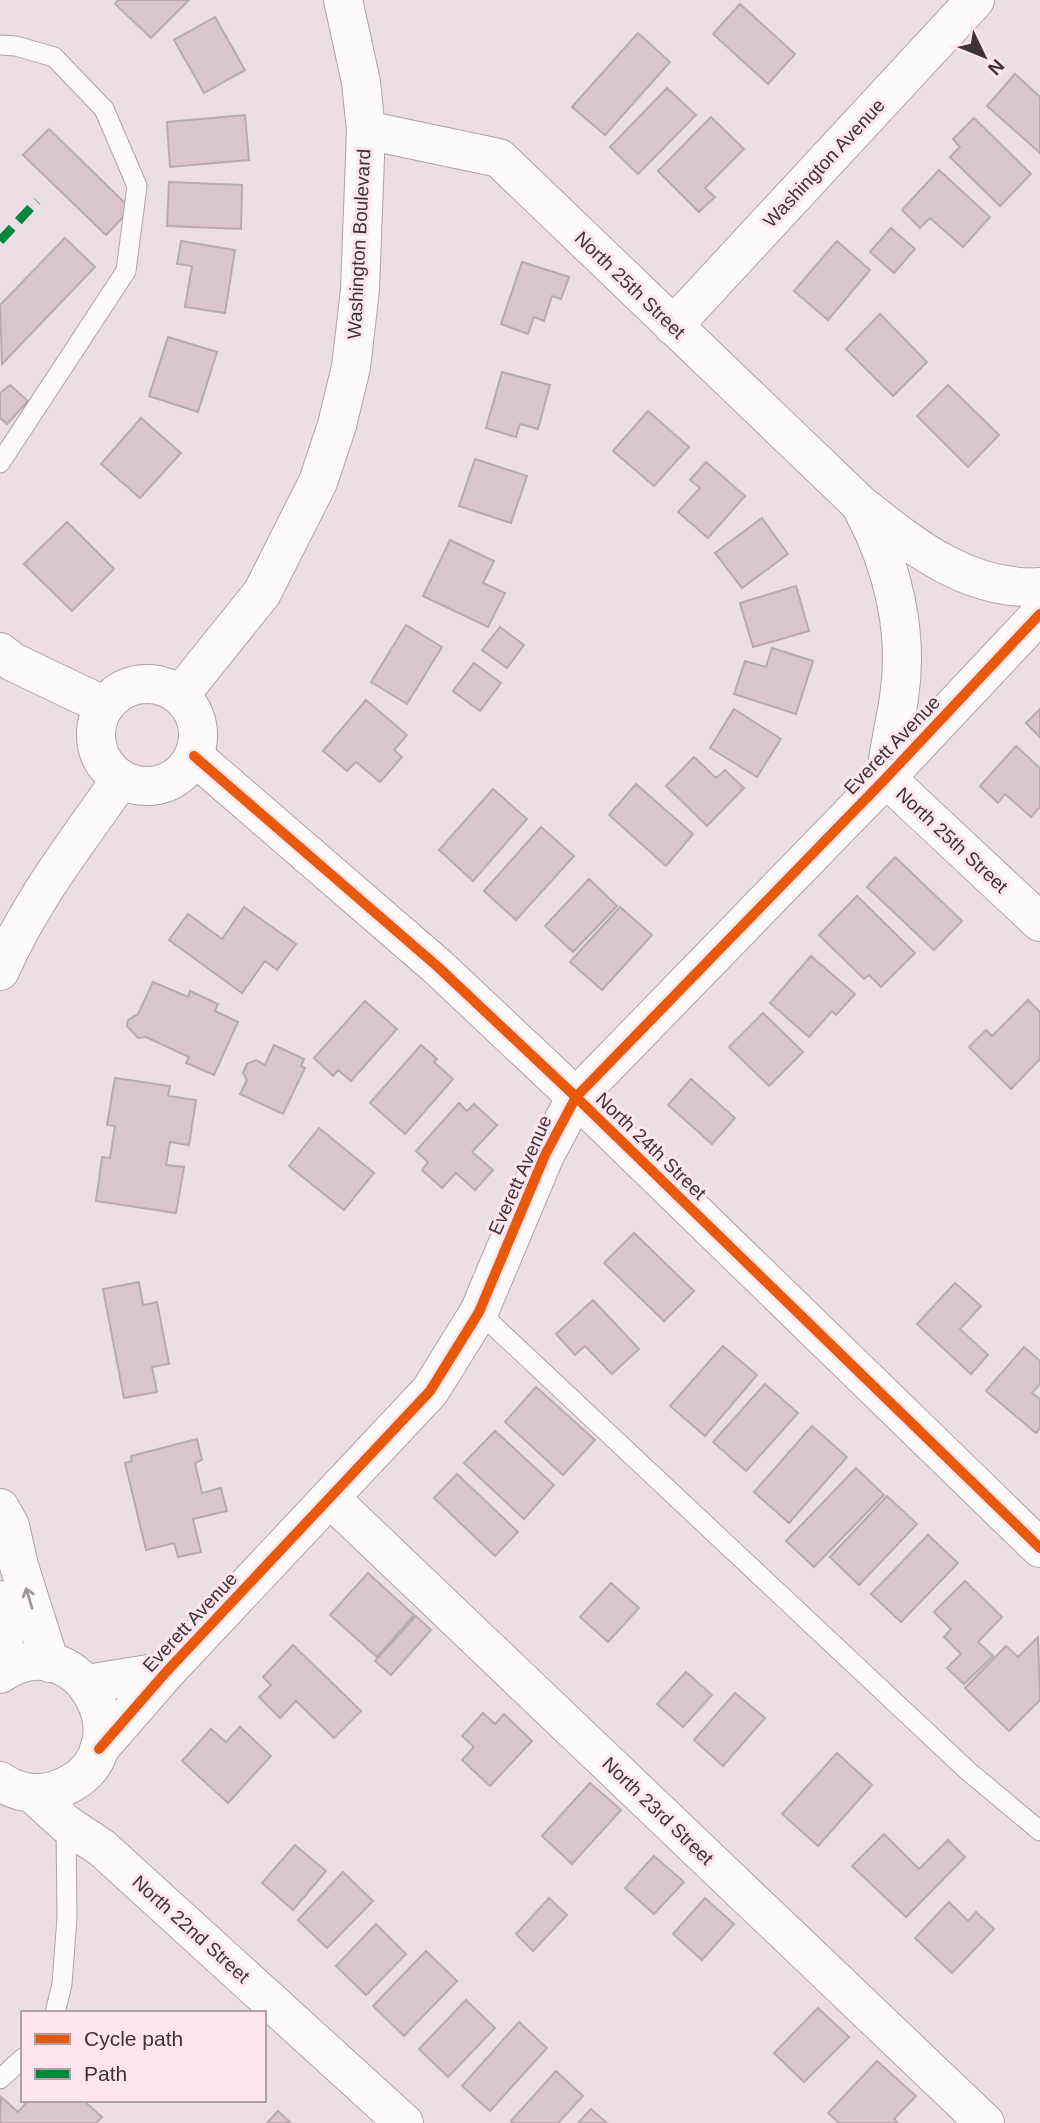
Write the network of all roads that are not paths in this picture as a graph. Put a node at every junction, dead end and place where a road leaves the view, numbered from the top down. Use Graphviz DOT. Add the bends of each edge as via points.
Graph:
graph roads {
  1 [pos="343,0"];
  2 [pos="975,0"];
  3 [pos="0,45"];
  4 [pos="366,130"];
  5 [pos="673,326"];
  6 [pos="0,463"];
  7 [pos="861,505"];
  8 [pos="1040,587"];
  9 [pos="1040,614"];
  10 [pos="0,652"];
  11 [pos="180,695"];
  12 [pos="105,706"];
  13 [pos="194,757"];
  14 [pos="886,778"];
  15 [pos="121,779"];
  16 [pos="1040,922"];
  17 [pos="0,971"];
  18 [pos="576,1097"];
  19 [pos="479,1312"];
  20 [pos="331,1499"];
  21 [pos="0,1508"];
  22 [pos="1040,1548"];
  23 [pos="0,1600"];
  24 [pos="50,1663"];
  25 [pos="167,1671"];
  26 [pos="3,1672"];
  27 [pos="87,1684"];
  28 [pos="90,1763"];
  29 [pos="13,1795"];
  30 [pos="66,1824"];
  31 [pos="1040,1831"];
  32 [pos="102,1848"];
  33 [pos="55,2011"];
  34 [pos="21,2061"];
  35 [pos="0,2078"];
  36 [pos="404,2123"];
  37 [pos="985,2123"];
  1 -- 4 [label="street, Washington Boulevard"];
  2 -- 5 [label="street, Washington Avenue"];
  3 -- 6 [label="lane" via="54,57 104,109 137,186 127,271"];
  4 -- 5 [label="street, North 25th Street" via="499,158"];
  4 -- 11 [label="street, Washington Boulevard" via="360,290 351,367 322,471 262,593"];
  5 -- 7 [label="street, North 25th Street"];
  7 -- 8 [label="street, North 25th Street" via="945,566 983,579"];
  7 -- 14 [label="street, North 25th Street" via="879,539 901,620 900,696"];
  9 -- 14 [label="street, Everett Avenue"];
  10 -- 12 [label="street"];
  11 -- 12 [label="street" via="149,683 124,690"];
  11 -- 13 [label="street" via="198,723"];
  12 -- 15 [label="street" via="98,721 98,746 108,768"];
  13 -- 15 [label="street" via="184,771 154,785"];
  13 -- 18 [label="street, North 24th Street" via="438,967"];
  14 -- 16 [label="street, North 25th Street"];
  14 -- 18 [label="street, Everett Avenue"];
  15 -- 17 [label="street" via="40,892"];
  18 -- 19 [label="street, Everett Avenue" via="545,1155"];
  18 -- 22 [label="street, North 24th Street"];
  19 -- 20 [label="street, Everett Avenue" via="430,1391"];
  19 -- 31 [label="lane" via="968,1771"];
  20 -- 25 [label="street, Everett Avenue"];
  20 -- 37 [label="street, North 23rd Street"];
  24 -- 21 [label="street, one-way" via="10,1526"];
  23 -- 26 [label="street"];
  24 -- 26 [label="street" via="28,1662"];
  24 -- 27 [label="street" via="71,1670"];
  25 -- 27 [label="street, Everett Avenue"];
  25 -- 28 [label="street, Everett Avenue"];
  27 -- 28 [label="street, North 22nd Street" via="97,1699 103,1732"];
  28 -- 29 [label="street" via="66,1786"];
  28 -- 32 [label="street, North 22nd Street" via="79,1793"];
  29 -- 30 [label="street, North 22nd Street"];
  30 -- 32 [label="street, North 22nd Street"];
  30 -- 33 [label="lane" via="67,1918"];
  32 -- 36 [label="street, North 22nd Street"];
  34 -- 35 [label="lane"];
}
